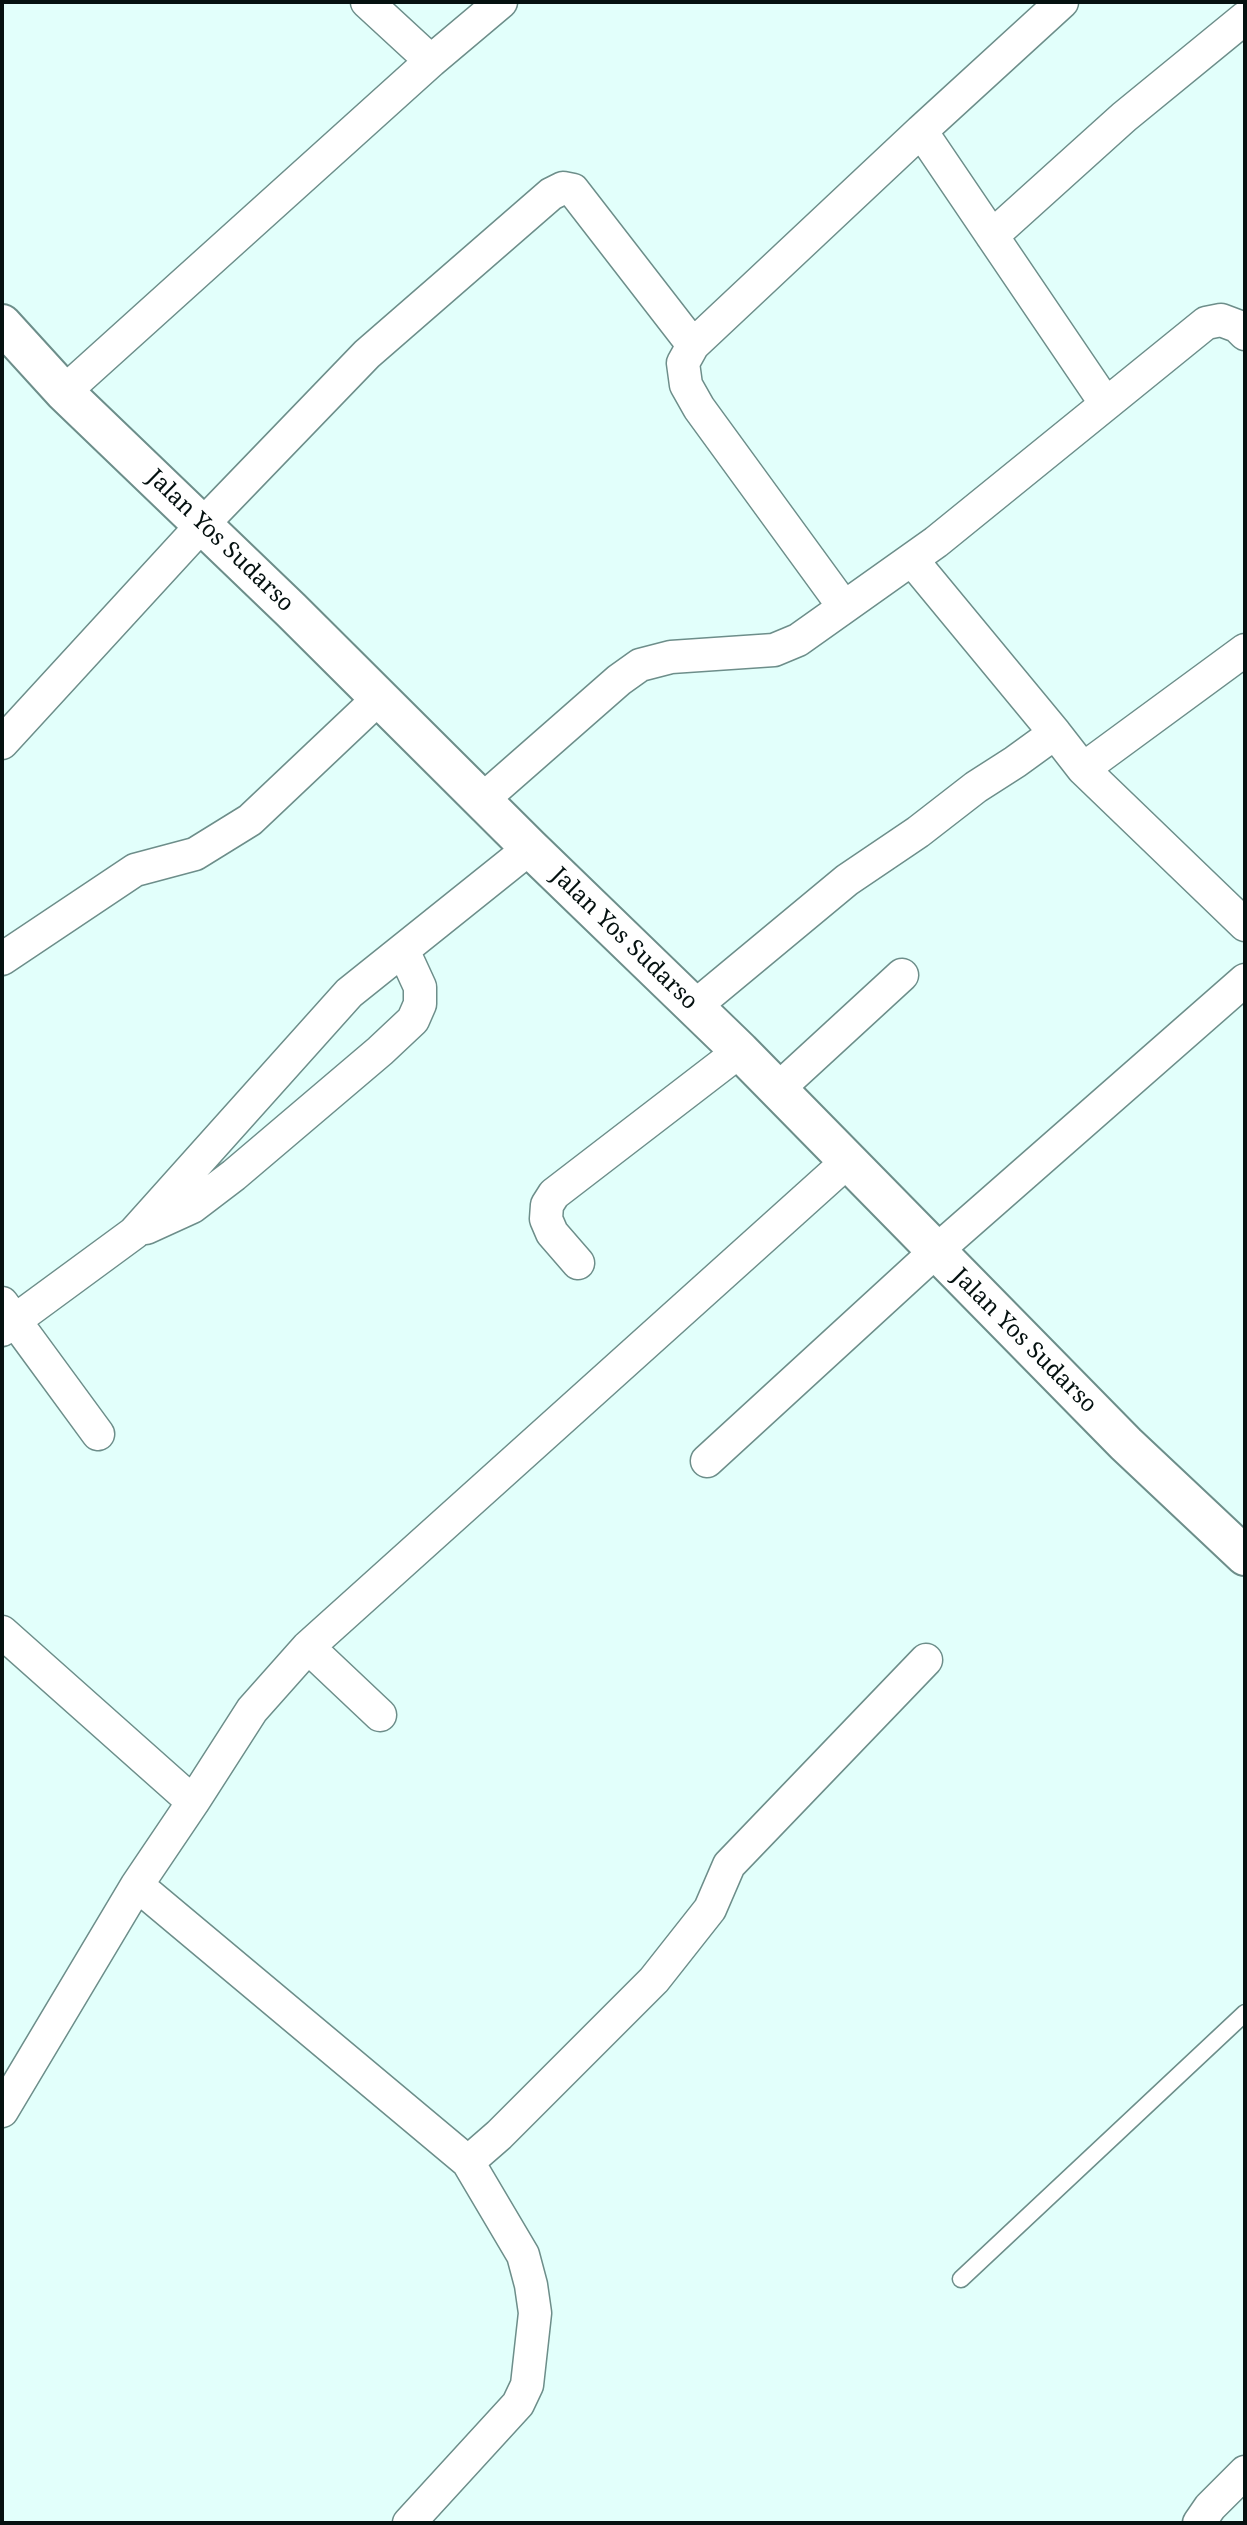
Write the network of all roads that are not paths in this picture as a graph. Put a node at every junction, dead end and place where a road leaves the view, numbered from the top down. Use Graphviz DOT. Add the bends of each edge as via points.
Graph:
graph roads {
  1 [pos="367,2"];
  2 [pos="502,2"];
  3 [pos="1062,2"];
  4 [pos="1245,18"];
  5 [pos="431,61"];
  6 [pos="921,131"];
  7 [pos="992,236"];
  8 [pos="3,328"];
  9 [pos="1245,334"];
  10 [pos="693,345"];
  11 [pos="64,392"];
  12 [pos="1107,404"];
  13 [pos="203,524"];
  14 [pos="912,560"];
  15 [pos="844,607"];
  16 [pos="1245,650"];
  17 [pos="379,698"];
  18 [pos="1055,733"];
  19 [pos="2,743"];
  20 [pos="1083,769"];
  21 [pos="481,801"];
  22 [pos="530,848"];
  23 [pos="1245,925"];
  24 [pos="403,950"];
  25 [pos="2,959"];
  26 [pos="902,975"];
  27 [pos="1245,980"];
  28 [pos="694,1007"];
  29 [pos="740,1051"];
  30 [pos="778,1089"];
  31 [pos="848,1161"];
  32 [pos="134,1233"];
  33 [pos="935,1252"];
  34 [pos="578,1263"];
  35 [pos="6,1318"];
  36 [pos="98,1434"];
  37 [pos="707,1461"];
  38 [pos="1245,1556"];
  39 [pos="2,1632"];
  40 [pos="308,1647"];
  41 [pos="926,1660"];
  42 [pos="380,1715"];
  43 [pos="193,1802"];
  44 [pos="137,1885"];
  45 [pos="1245,2013"];
  46 [pos="2,2111"];
  47 [pos="468,2162"];
  48 [pos="961,2280"];
  49 [pos="1245,2472"];
  50 [pos="409,2523"];
  51 [pos="1199,2523"];
  1 -- 5 [label="street"];
  2 -- 5 [label="street"];
  3 -- 6 [label="street"];
  4 -- 7 [label="street" via="1124,117"];
  5 -- 11 [label="street"];
  6 -- 7 [label="street"];
  6 -- 10 [label="street"];
  7 -- 12 [label="street"];
  8 -- 11 [label="highway, Jalan Yos Sudarso"];
  9 -- 12 [label="street" via="1221,320 1206,323"];
  10 -- 13 [label="street" via="584,202 573,190 563,188 367,354"];
  10 -- 15 [label="street" via="683,363 686,385 699,408"];
  11 -- 13 [label="highway, Jalan Yos Sudarso"];
  12 -- 14 [label="street"];
  13 -- 17 [label="highway, Jalan Yos Sudarso"];
  13 -- 19 [label="street"];
  14 -- 15 [label="street"];
  14 -- 18 [label="street"];
  15 -- 21 [label="street" via="798,640 774,650 671,657 640,666"];
  16 -- 20 [label="street"];
  17 -- 21 [label="highway, Jalan Yos Sudarso"];
  17 -- 25 [label="street" via="250,820 195,855 135,870"];
  18 -- 20 [label="street"];
  18 -- 28 [label="street" via="847,880"];
  20 -- 23 [label="street"];
  21 -- 22 [label="highway, Jalan Yos Sudarso"];
  22 -- 24 [label="street"];
  22 -- 28 [label="highway, Jalan Yos Sudarso"];
  24 -- 32 [label="street" via="349,993"];
  24 -- 32 [label="street" via="420,987 413,1020 192,1207"];
  26 -- 30 [label="street"];
  27 -- 33 [label="street"];
  28 -- 29 [label="highway, Jalan Yos Sudarso"];
  29 -- 30 [label="highway, Jalan Yos Sudarso"];
  29 -- 34 [label="street" via="554,1194 546,1219"];
  30 -- 31 [label="highway, Jalan Yos Sudarso"];
  31 -- 33 [label="highway, Jalan Yos Sudarso"];
  31 -- 40 [label="street"];
  32 -- 35 [label="street"];
  33 -- 37 [label="street"];
  33 -- 38 [label="highway, Jalan Yos Sudarso"];
  35 -- 36 [label="street"];
  39 -- 43 [label="street"];
  40 -- 42 [label="street"];
  40 -- 43 [label="street" via="252,1710"];
  41 -- 47 [label="street" via="729,1865 710,1909 654,1980"];
  43 -- 44 [label="street"];
  44 -- 46 [label="street"];
  44 -- 47 [label="street"];
  45 -- 48 [label="lane"];
  47 -- 50 [label="street" via="523,2255 531,2285 535,2313 527,2385 518,2404"];
  49 -- 51 [label="street"];
}
